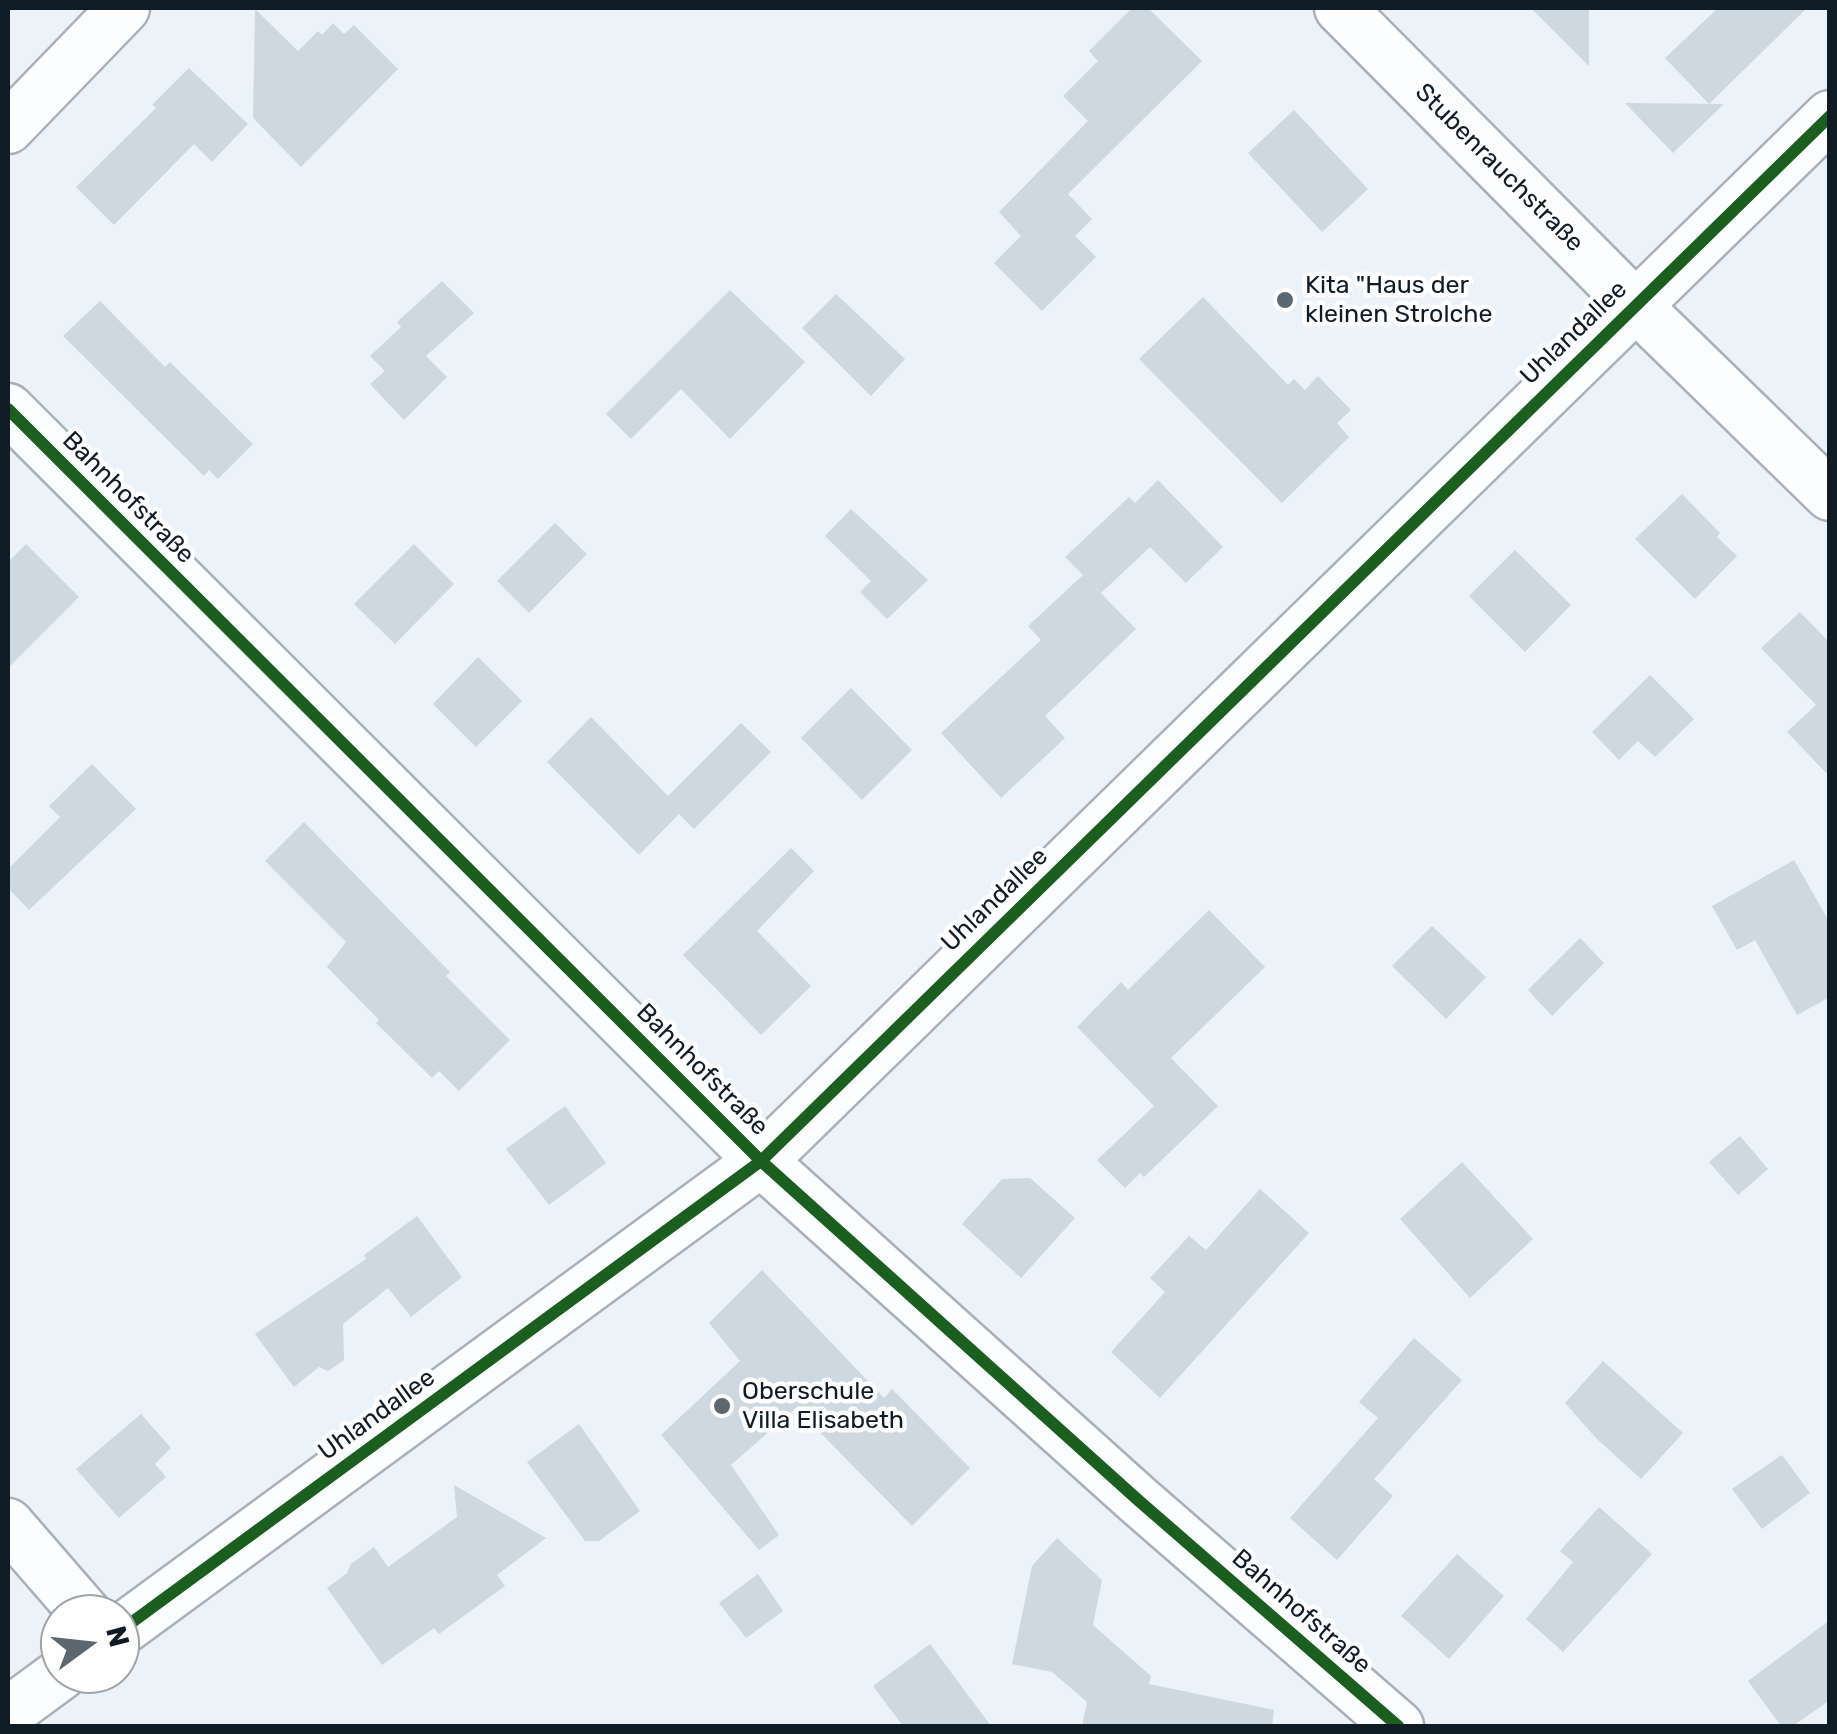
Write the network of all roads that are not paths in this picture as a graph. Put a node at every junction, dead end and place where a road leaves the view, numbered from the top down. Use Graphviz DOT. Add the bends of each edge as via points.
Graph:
graph roads {
  1 [pos="124,8"];
  2 [pos="1340,8"];
  3 [pos="1830,116"];
  4 [pos="8,128"];
  5 [pos="1634,305"];
  6 [pos="8,410"];
  7 [pos="1830,495"];
  8 [pos="761,1161"];
  9 [pos="8,1524"];
  10 [pos="69,1594"];
  11 [pos="140,1616"];
  12 [pos="40,1689"];
  13 [pos="8,1713"];
  14 [pos="1398,1726"];
  1 -- 4 [label="street"];
  2 -- 5 [label="street, Stubenrauchstraße"];
  3 -- 5 [label="street, Uhlandallee"];
  5 -- 7 [label="street, Stubenrauchstraße"];
  5 -- 8 [label="street, Uhlandallee"];
  6 -- 8 [label="street, Bahnhofstraße"];
  8 -- 11 [label="street, Uhlandallee"];
  8 -- 14 [label="street, Bahnhofstraße"];
  9 -- 10 [label="street"];
  12 -- 13 [label="street"];
}
